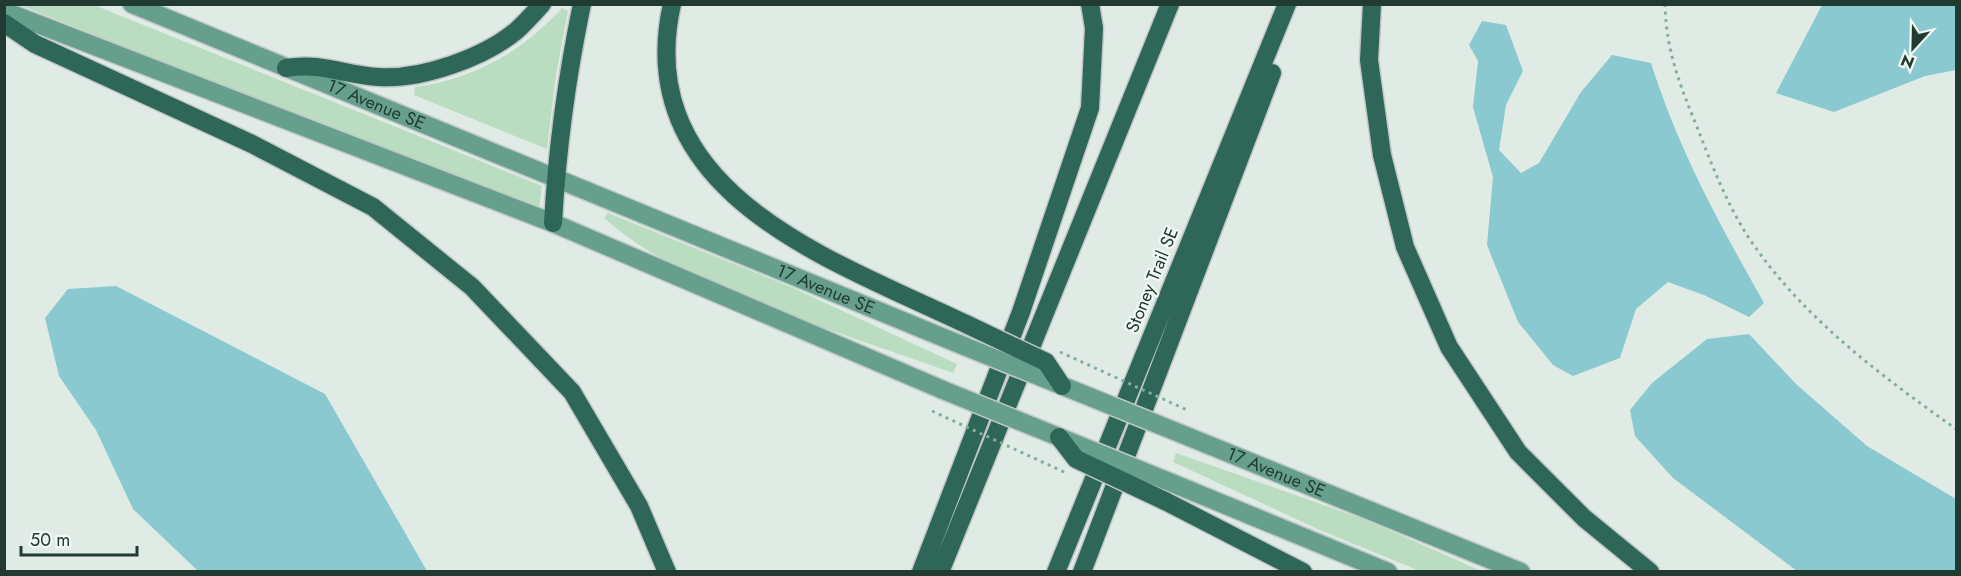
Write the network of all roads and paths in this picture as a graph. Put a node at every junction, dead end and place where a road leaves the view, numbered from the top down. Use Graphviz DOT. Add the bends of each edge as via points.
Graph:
graph roads {
  1 [pos="132,4"];
  2 [pos="542,4"];
  3 [pos="582,4"];
  4 [pos="672,4"];
  5 [pos="1090,4"];
  6 [pos="1170,4"];
  7 [pos="1372,4"];
  8 [pos="1665,4"];
  9 [pos="1286,8"];
  10 [pos="4,11"];
  11 [pos="4,23"];
  12 [pos="286,68"];
  13 [pos="556,177"];
  14 [pos="554,223"];
  15 [pos="1058,351"];
  16 [pos="1062,386"];
  17 [pos="1187,410"];
  18 [pos="933,411"];
  19 [pos="1956,429"];
  20 [pos="1059,437"];
  21 [pos="1072,475"];
  22 [pos="667,572"];
  23 [pos="921,572"];
  24 [pos="940,572"];
  25 [pos="1056,572"];
  26 [pos="1082,572"];
  27 [pos="1303,572"];
  28 [pos="1388,572"];
  29 [pos="1521,572"];
  30 [pos="1650,572"];
  1 -- 12 [label="main road, 17 Avenue SE"];
  2 -- 12 [label="highway" via="515,32 457,64 418,74 378,77 308,64"];
  3 -- 13 [label="highway" via="571,55"];
  4 -- 16 [label="highway, bridge" via="665,37 670,90 686,132 713,177 748,210 788,237 1046,362"];
  5 -- 23 [label="highway" via="1094,28 1090,108 1021,312"];
  6 -- 24 [label="highway"];
  7 -- 30 [label="highway" via="1369,60 1382,155 1405,247 1449,347 1518,452 1584,518"];
  8 -- 19 [label="path" via="1673,69 1711,163 1746,234 1783,284 1813,315 1853,352"];
  9 -- 25 [label="highway, Stoney Trail SE"];
  9 -- 26 [label="highway" via="1285,39"];
  10 -- 14 [label="main road"];
  11 -- 22 [label="highway" via="35,44 252,144 372,207 472,287 572,392 639,506"];
  12 -- 13 [label="main road, 17 Avenue SE"];
  13 -- 14 [label="highway"];
  13 -- 16 [label="main road, 17 Avenue SE, bridge"];
  14 -- 20 [label="main road, bridge"];
  15 -- 17 [label="path, bridge"];
  16 -- 29 [label="main road, 17 Avenue SE, bridge"];
  18 -- 21 [label="path, bridge"];
  20 -- 27 [label="highway, bridge" via="1076,459"];
  20 -- 28 [label="main road, bridge"];
}
